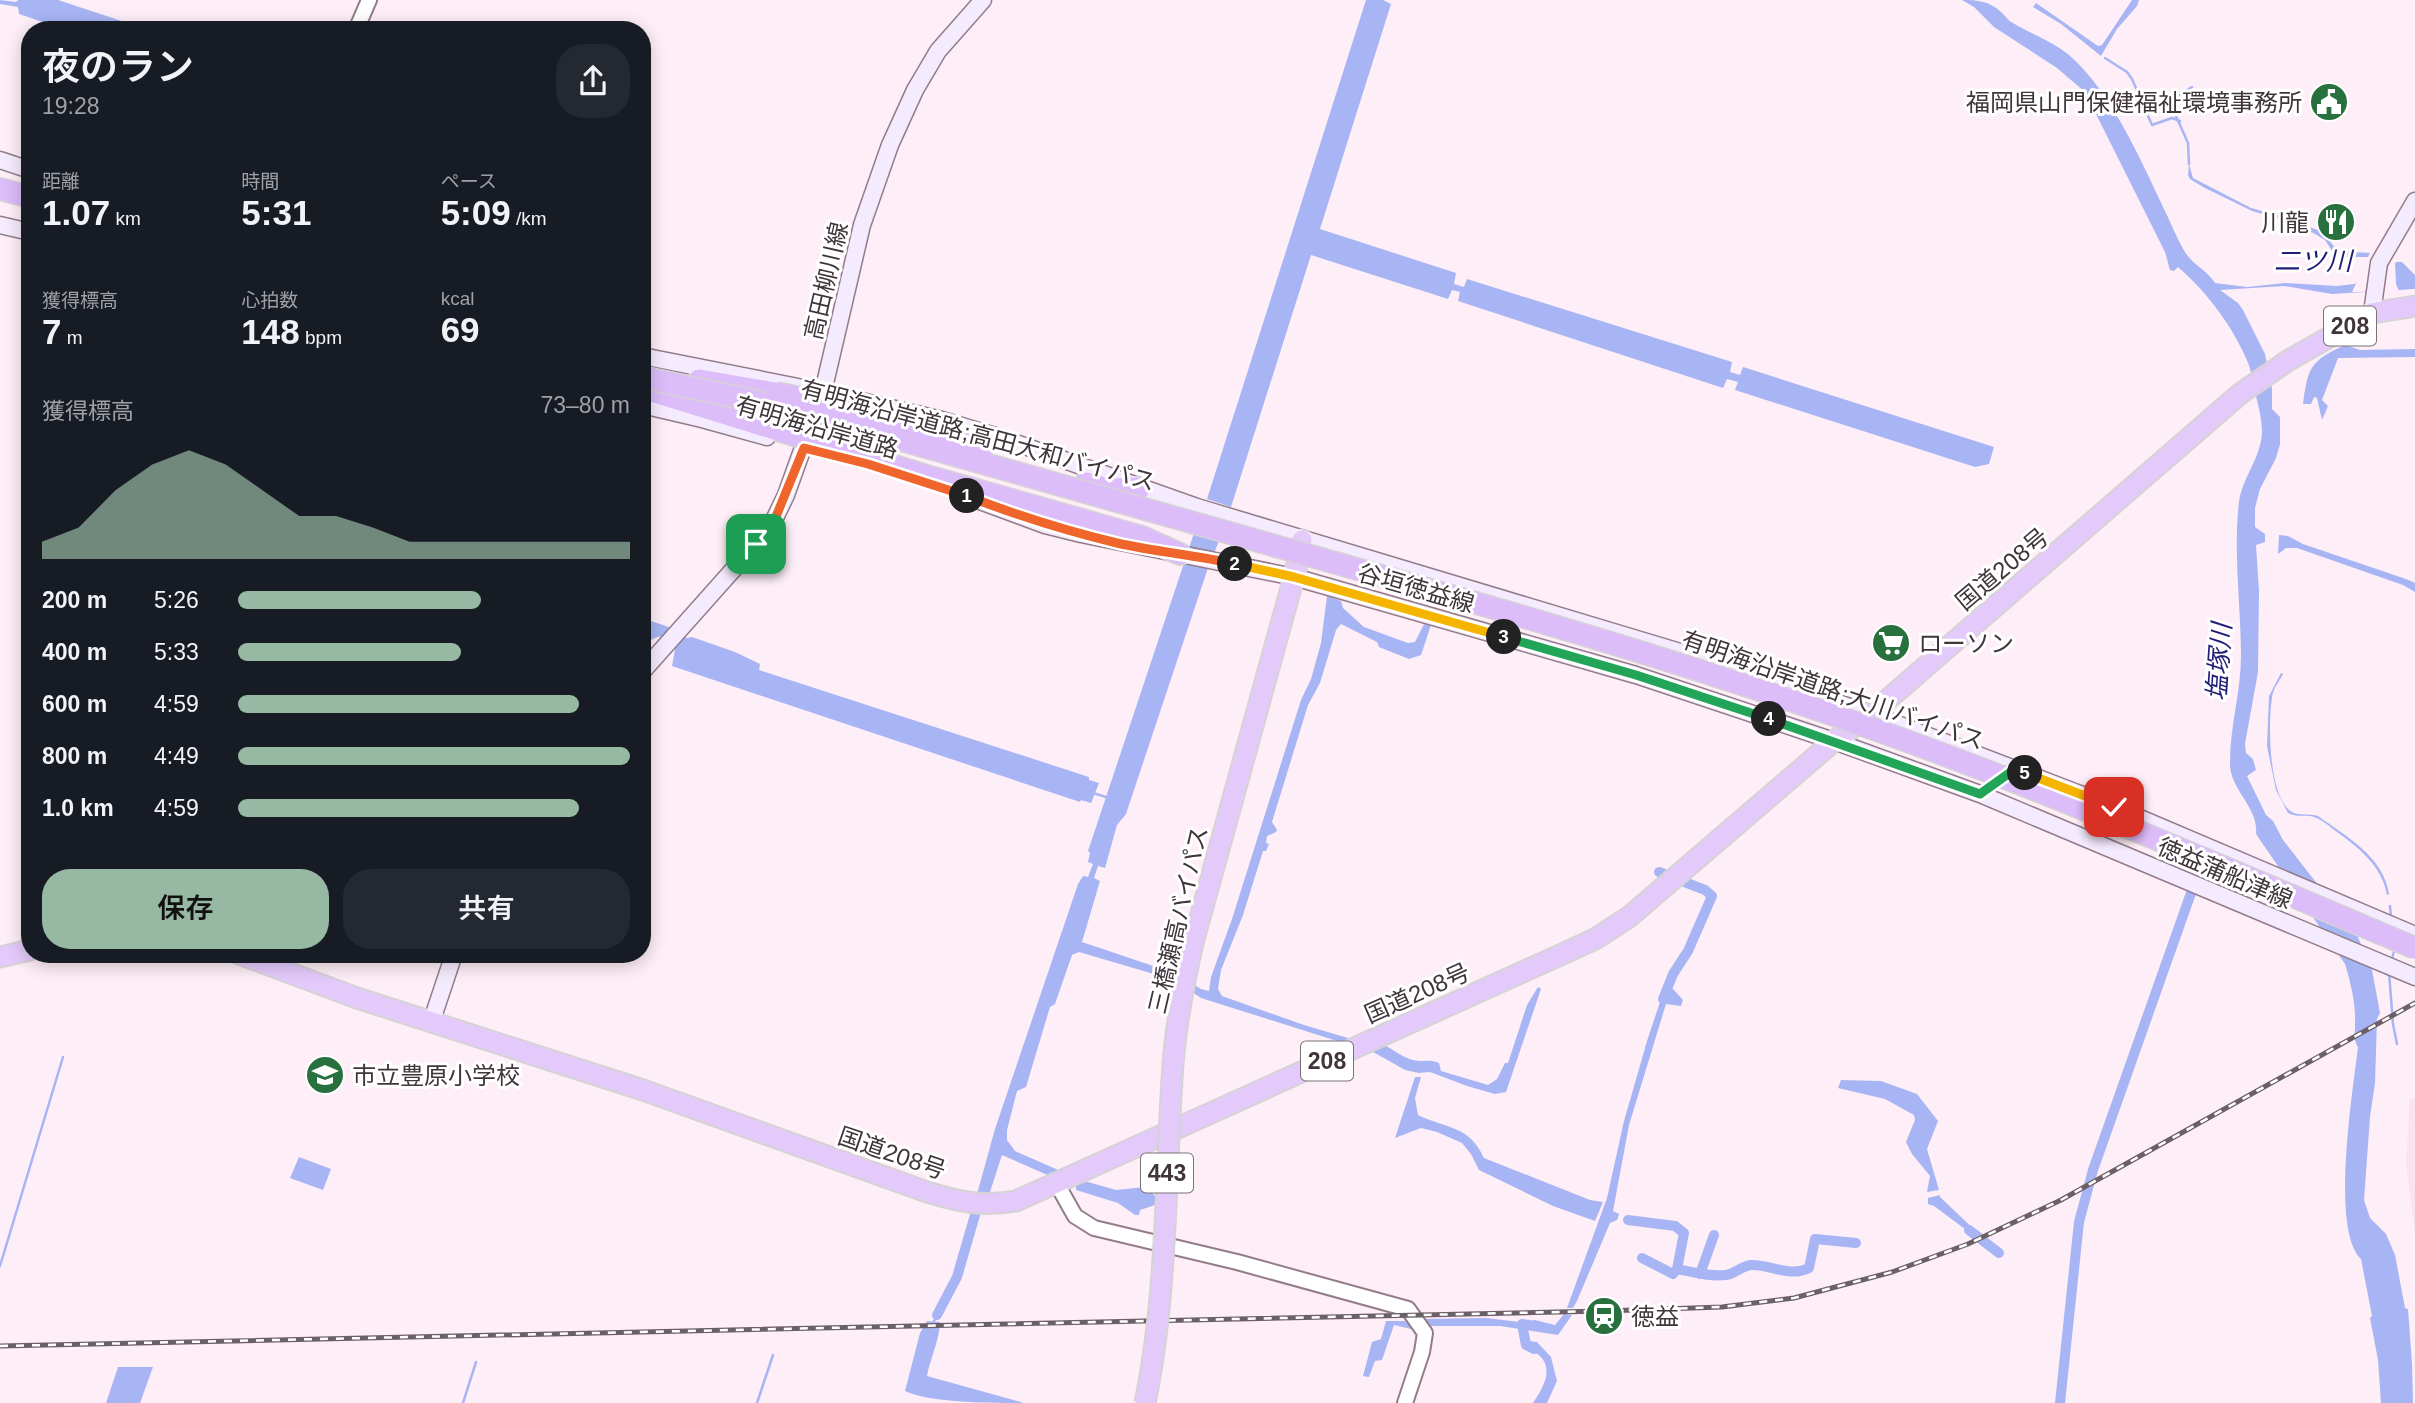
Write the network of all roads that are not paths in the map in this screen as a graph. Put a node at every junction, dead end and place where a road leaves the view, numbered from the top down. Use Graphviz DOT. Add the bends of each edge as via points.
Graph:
graph roads {
  1 [pos="369,0"];
  2 [pos="983,0"];
  3 [pos="360,21"];
  4 [pos="0,160"];
  5 [pos="21,167"];
  6 [pos="0,189"];
  7 [pos="21,195"];
  8 [pos="2415,201"];
  9 [pos="0,225"];
  10 [pos="21,230"];
  11 [pos="2415,306"];
  12 [pos="2372,313"];
  13 [pos="651,358"];
  14 [pos="651,371"];
  15 [pos="651,379"];
  16 [pos="651,391"];
  17 [pos="823,392"];
  18 [pos="651,407"];
  19 [pos="804,448"];
  20 [pos="1140,488"];
  21 [pos="1197,507"];
  22 [pos="1300,546"];
  23 [pos="1180,554"];
  24 [pos="1294,577"];
  25 [pos="1648,640"];
  26 [pos="651,662"];
  27 [pos="1730,667"];
  28 [pos="1636,675"];
  29 [pos="1709,699"];
  30 [pos="1871,715"];
  31 [pos="1834,741"];
  32 [pos="2015,769"];
  33 [pos="1980,794"];
  34 [pos="2415,935"];
  35 [pos="2415,948"];
  36 [pos="21,952"];
  37 [pos="0,957"];
  38 [pos="264,963"];
  39 [pos="451,963"];
  40 [pos="2415,977"];
  41 [pos="431,1023"];
  42 [pos="1058,1184"];
  43 [pos="1145,1403"];
  44 [pos="1405,1403"];
  1 -- 3 [label="street"];
  2 -- 17 [label="main road, 高田柳川線" via="938,51 890,145 862,225"];
  4 -- 5 [label="main road"];
  6 -- 7 [label="highway"];
  8 -- 12 [label="main road" via="2379,263"];
  9 -- 10 [label="main road"];
  11 -- 12 [label="highway, 国道208号 / 208"];
  12 -- 30 [label="highway, 国道208号 / 208" via="2289,359 2241,393"];
  13 -- 17 [label="main road, 有明海沿岸道路"];
  14 -- 20 [label="highway, bridge" via="832,404 1109,489"];
  15 -- 22 [label="highway, 有明海沿岸道路;高田大和バイパス, bridge" via="836,422"];
  16 -- 23 [label="highway, bridge" via="1142,537"];
  17 -- 19 [label="main road, 高田柳川線"];
  17 -- 20 [label="main road, 有明海沿岸道路" via="1002,438"];
  18 -- 19 [label="main road, 有明海沿岸道路"];
  19 -- 23 [label="main road, 有明海沿岸道路" via="940,486 1045,525"];
  19 -- 26 [label="main road, 高田柳川線" via="775,519"];
  20 -- 21 [label="main road, 有明海沿岸道路"];
  21 -- 22 [label="main road, 谷垣徳益線"];
  22 -- 24 [label="highway, 三橋瀬高バイパス / 443"];
  22 -- 25 [label="main road, 谷垣徳益線"];
  22 -- 35 [label="highway, 有明海沿岸道路;大川バイパス, bridge" via="1874,729 1983,769"];
  23 -- 24 [label="main road, 谷垣徳益線"];
  24 -- 28 [label="main road, 谷垣徳益線"];
  24 -- 43 [label="highway, 三橋瀬高バイパス / 443, bridge" via="1181,999 1173,1061 1161,1286"];
  25 -- 27 [label="main road, 谷垣徳益線"];
  25 -- 28 [label="main road"];
  27 -- 29 [label="main road"];
  27 -- 30 [label="main road, 谷垣徳益線"];
  28 -- 29 [label="main road, 谷垣徳益線"];
  29 -- 31 [label="main road, 谷垣徳益線"];
  30 -- 31 [label="highway, 国道208号 / 208"];
  30 -- 32 [label="main road, 徳益蒲船津線"];
  31 -- 33 [label="main road, 徳益蒲船津線"];
  31 -- 42 [label="highway, 国道208号 / 208" via="1629,917 1595,939"];
  32 -- 33 [label="main road"];
  32 -- 34 [label="main road, 徳益蒲船津線" via="2158,824"];
  33 -- 40 [label="main road, 徳益蒲船津線"];
  36 -- 37 [label="highway"];
  38 -- 41 [label="highway, 国道208号 / 208"];
  39 -- 41 [label="main road"];
  41 -- 42 [label="highway, 国道208号 / 208" via="643,1090 967,1204 1016,1201"];
  42 -- 44 [label="street" via="1075,1216 1094,1228 1408,1309 1425,1333"];
}
